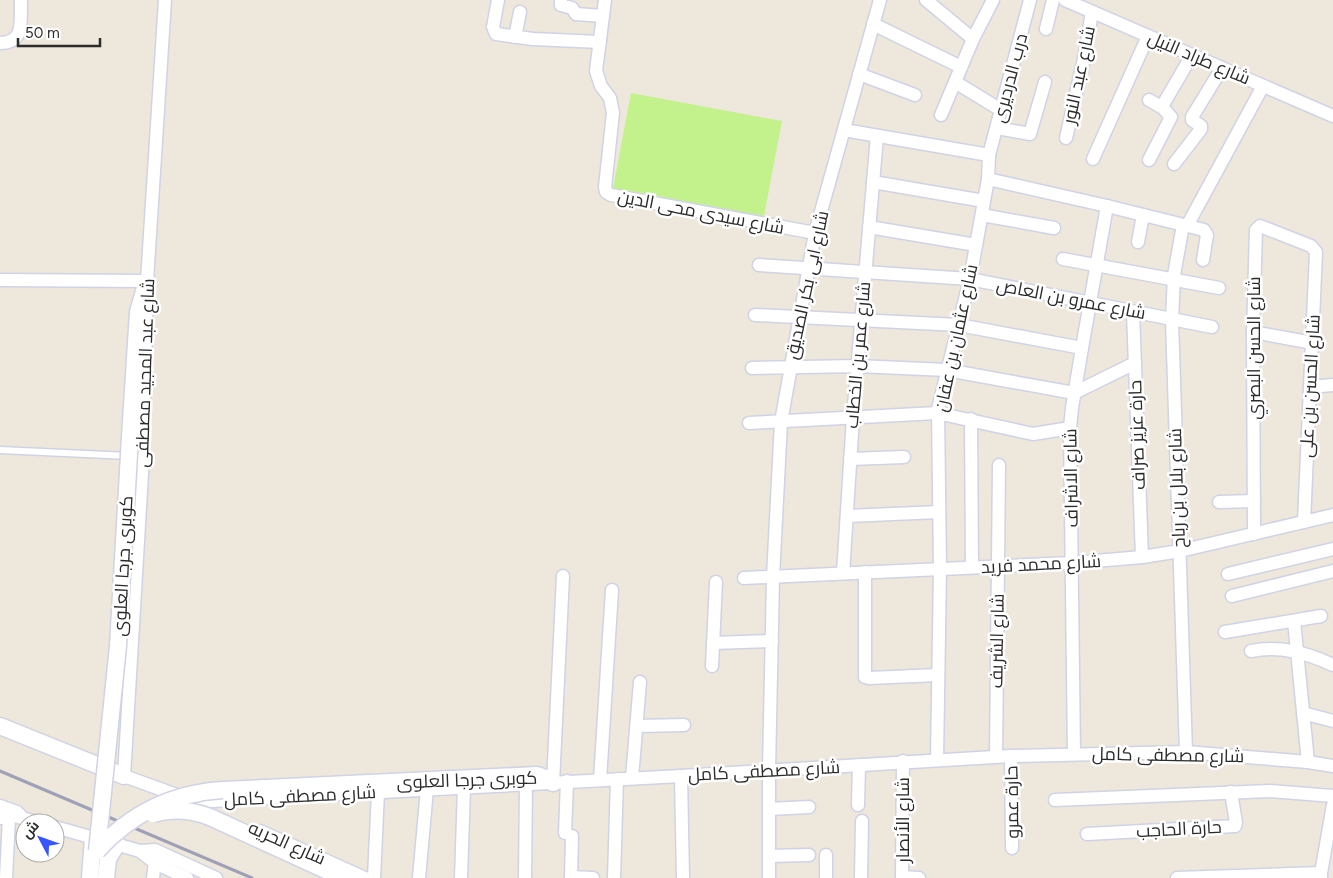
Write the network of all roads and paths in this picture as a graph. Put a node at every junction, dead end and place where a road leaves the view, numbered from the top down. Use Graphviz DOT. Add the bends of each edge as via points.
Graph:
graph roads {
  1 [pos="21,0"];
  2 [pos="165,0"];
  3 [pos="498,0"];
  4 [pos="561,0"];
  5 [pos="605,0"];
  6 [pos="880,0"];
  7 [pos="926,0"];
  8 [pos="993,0"];
  9 [pos="1030,0"];
  10 [pos="1053,0"];
  11 [pos="1065,0"];
  12 [pos="520,12"];
  13 [pos="1092,12"];
  14 [pos="603,16"];
  15 [pos="873,24"];
  16 [pos="1046,29"];
  17 [pos="1148,36"];
  18 [pos="516,37"];
  19 [pos="973,39"];
  20 [pos="600,42"];
  21 [pos="0,43"];
  22 [pos="1192,56"];
  23 [pos="961,67"];
  24 [pos="1222,68"];
  25 [pos="860,74"];
  26 [pos="954,82"];
  27 [pos="1045,82"];
  28 [pos="1263,86"];
  29 [pos="916,95"];
  30 [pos="1149,100"];
  31 [pos="1163,108"];
  32 [pos="1001,110"];
  33 [pos="941,115"];
  34 [pos="1333,116"];
  35 [pos="996,128"];
  36 [pos="844,130"];
  37 [pos="877,136"];
  38 [pos="1066,138"];
  39 [pos="989,155"];
  40 [pos="1093,159"];
  41 [pos="1149,160"];
  42 [pos="1174,164"];
  43 [pos="988,179"];
  44 [pos="873,182"];
  45 [pos="984,202"];
  46 [pos="1107,206"];
  47 [pos="982,215"];
  48 [pos="1143,215"];
  49 [pos="1185,225"];
  50 [pos="869,226"];
  51 [pos="1054,228"];
  52 [pos="815,233"];
  53 [pos="1138,242"];
  54 [pos="976,245"];
  55 [pos="1315,250"];
  56 [pos="1063,259"];
  57 [pos="1204,260"];
  58 [pos="759,265"];
  59 [pos="1097,265"];
  60 [pos="808,269"];
  61 [pos="865,273"];
  62 [pos="970,279"];
  63 [pos="0,280"];
  64 [pos="1174,280"];
  65 [pos="147,281"];
  66 [pos="1219,288"];
  67 [pos="1090,303"];
  68 [pos="1133,312"];
  69 [pos="755,315"];
  70 [pos="799,316"];
  71 [pos="861,319"];
  72 [pos="1172,320"];
  73 [pos="959,325"];
  74 [pos="1212,327"];
  75 [pos="1253,332"];
  76 [pos="1313,343"];
  77 [pos="1082,348"];
  78 [pos="1135,363"];
  79 [pos="857,366"];
  80 [pos="752,368"];
  81 [pos="790,368"];
  82 [pos="947,370"];
  83 [pos="1333,385"];
  84 [pos="1310,387"];
  85 [pos="1074,393"];
  86 [pos="937,413"];
  87 [pos="853,418"];
  88 [pos="971,419"];
  89 [pos="781,422"];
  90 [pos="749,423"];
  91 [pos="1070,428"];
  92 [pos="0,450"];
  93 [pos="143,456"];
  94 [pos="904,457"];
  95 [pos="850,459"];
  96 [pos="999,465"];
  97 [pos="1254,501"];
  98 [pos="1218,502"];
  99 [pos="939,512"];
  100 [pos="847,516"];
  101 [pos="1333,516"];
  102 [pos="1304,522"];
  103 [pos="1254,534"];
  104 [pos="1333,549"];
  105 [pos="1180,551"];
  106 [pos="1142,557"];
  107 [pos="1072,563"];
  108 [pos="998,566"];
  109 [pos="972,567"];
  110 [pos="940,569"];
  111 [pos="1333,571"];
  112 [pos="865,572"];
  113 [pos="843,573"];
  114 [pos="563,576"];
  115 [pos="773,576"];
  116 [pos="744,578"];
  117 [pos="716,582"];
  118 [pos="612,590"];
  119 [pos="1321,616"];
  120 [pos="1294,621"];
  121 [pos="1225,632"];
  122 [pos="772,641"];
  123 [pos="713,643"];
  124 [pos="1251,652"];
  125 [pos="1297,652"];
  126 [pos="1333,665"];
  127 [pos="712,666"];
  128 [pos="938,675"];
  129 [pos="640,682"];
  130 [pos="1303,714"];
  131 [pos="1333,721"];
  132 [pos="0,726"];
  133 [pos="637,726"];
  134 [pos="684,726"];
  135 [pos="1186,752"];
  136 [pos="1074,754"];
  137 [pos="1011,756"];
  138 [pos="996,757"];
  139 [pos="937,760"];
  140 [pos="903,761"];
  141 [pos="1308,762"];
  142 [pos="859,765"];
  143 [pos="1333,766"];
  144 [pos="769,770"];
  145 [pos="124,776"];
  146 [pos="681,776"];
  147 [pos="632,778"];
  148 [pos="617,779"];
  149 [pos="600,780"];
  150 [pos="560,782"];
  151 [pos="526,784"];
  152 [pos="464,787"];
  153 [pos="427,789"];
  154 [pos="378,792"];
  155 [pos="1231,792"];
  156 [pos="1333,796"];
  157 [pos="1055,800"];
  158 [pos="194,802"];
  159 [pos="858,805"];
  160 [pos="1333,805"];
  161 [pos="0,806"];
  162 [pos="809,807"];
  163 [pos="769,809"];
  164 [pos="10,818"];
  165 [pos="862,821"];
  166 [pos="65,832"];
  167 [pos="1087,834"];
  168 [pos="117,844"];
  169 [pos="1012,848"];
  170 [pos="97,850"];
  171 [pos="140,851"];
  172 [pos="809,855"];
  173 [pos="826,855"];
  174 [pos="769,856"];
  175 [pos="156,863"];
  176 [pos="1321,876"];
  177 [pos="571,877"];
  178 [pos="6,878"];
  179 [pos="90,878"];
  180 [pos="95,878"];
  181 [pos="100,878"];
  182 [pos="106,878"];
  183 [pos="152,878"];
  184 [pos="187,878"];
  185 [pos="216,878"];
  186 [pos="343,878"];
  187 [pos="365,878"];
  188 [pos="374,878"];
  189 [pos="419,878"];
  190 [pos="461,878"];
  191 [pos="525,878"];
  192 [pos="593,878"];
  193 [pos="614,878"];
  194 [pos="683,878"];
  195 [pos="769,878"];
  196 [pos="826,878"];
  197 [pos="861,878"];
  198 [pos="902,878"];
  199 [pos="919,878"];
  200 [pos="1177,878"];
  201 [pos="1208,878"];
  1 -- 21 [label="street" via="20,30 14,41"];
  2 -- 65 [label="street, شارع عبد المجيد مصطفى"];
  3 -- 18 [label="street" via="493,26 496,34"];
  4 -- 14 [label="street" via="562,5 572,8 576,14"];
  5 -- 14 [label="street, شارع سيدى محى الدين"];
  6 -- 15 [label="street, شارع ابى بكر الصديق"];
  7 -- 19 [label="street"];
  8 -- 19 [label="street"];
  9 -- 32 [label="street, درب الدرديرى"];
  10 -- 16 [label="street"];
  11 -- 13 [label="street, شارع طراد النيل"];
  12 -- 18 [label="street"];
  13 -- 17 [label="street, شارع طراد النيل"];
  13 -- 38 [label="street, شارع عبد النور"];
  14 -- 20 [label="street, شارع سيدى محى الدين"];
  15 -- 23 [label="street"];
  15 -- 25 [label="street, شارع ابى بكر الصديق"];
  17 -- 22 [label="street, شارع طراد النيل"];
  17 -- 40 [label="street"];
  18 -- 20 [label="street"];
  19 -- 23 [label="street"];
  20 -- 52 [label="street, شارع سيدى محى الدين" via="596,71 610,98 613,113 606,192"];
  22 -- 24 [label="street, شارع طراد النيل"];
  22 -- 31 [label="street"];
  23 -- 26 [label="street"];
  24 -- 28 [label="street, شارع طراد النيل"];
  24 -- 42 [label="street" via="1192,117 1201,129"];
  25 -- 29 [label="street"];
  25 -- 36 [label="street, شارع ابى بكر الصديق"];
  26 -- 32 [label="street"];
  26 -- 33 [label="street"];
  27 -- 35 [label="street" via="1030,134"];
  28 -- 34 [label="street, شارع طراد النيل"];
  28 -- 49 [label="street, شارع بلال بن رباح"];
  30 -- 31 [label="street"];
  31 -- 41 [label="street" via="1171,117"];
  32 -- 35 [label="street, درب الدرديرى"];
  35 -- 39 [label="street, درب الدرديرى"];
  36 -- 37 [label="street"];
  36 -- 52 [label="street, شارع ابى بكر الصديق"];
  37 -- 39 [label="street"];
  37 -- 44 [label="street, شارع عمر بن الخطاب"];
  39 -- 43 [label="street, شارع عثمان بن عفان"];
  43 -- 45 [label="street, شارع عثمان بن عفان"];
  43 -- 46 [label="street"];
  44 -- 45 [label="street"];
  44 -- 50 [label="street, شارع عمر بن الخطاب"];
  45 -- 47 [label="street, شارع عثمان بن عفان"];
  46 -- 48 [label="street"];
  46 -- 59 [label="street, شارع الاشراف"];
  47 -- 51 [label="street"];
  47 -- 54 [label="street, شارع عثمان بن عفان"];
  48 -- 49 [label="street"];
  48 -- 53 [label="street"];
  49 -- 57 [label="street" via="1207,233"];
  49 -- 64 [label="street, شارع بلال بن رباح"];
  50 -- 54 [label="street"];
  50 -- 61 [label="street, شارع عمر بن الخطاب"];
  52 -- 60 [label="street, شارع ابى بكر الصديق"];
  54 -- 62 [label="street, شارع عثمان بن عفان"];
  55 -- 75 [label="street, شارع الحسن البصري" via="1263,226 1257,227"];
  55 -- 76 [label="street, شارع الحسن بن على"];
  56 -- 59 [label="street"];
  58 -- 60 [label="street, شارع عمرو بن العاص"];
  59 -- 64 [label="street"];
  59 -- 67 [label="street, شارع الاشراف"];
  60 -- 61 [label="street, شارع عمرو بن العاص"];
  60 -- 70 [label="street, شارع ابى بكر الصديق"];
  61 -- 62 [label="street, شارع عمرو بن العاص"];
  61 -- 71 [label="street, شارع عمر بن الخطاب"];
  62 -- 67 [label="street, شارع عمرو بن العاص"];
  62 -- 73 [label="street, شارع عثمان بن عفان"];
  63 -- 65 [label="street"];
  64 -- 66 [label="street"];
  64 -- 72 [label="street, شارع بلال بن رباح"];
  65 -- 93 [label="street, شارع عبد المجيد مصطفى"];
  65 -- 170 [label="street, كوبرى جرجا العلوى, bridge" via="138,312 118,646"];
  67 -- 68 [label="street, شارع عمرو بن العاص"];
  67 -- 77 [label="street, شارع الاشراف"];
  68 -- 72 [label="street, شارع عمرو بن العاص"];
  68 -- 78 [label="street, حارة عزيز صراف"];
  69 -- 70 [label="street"];
  70 -- 71 [label="street"];
  70 -- 81 [label="street, شارع ابى بكر الصديق"];
  71 -- 73 [label="street"];
  71 -- 79 [label="street, شارع عمر بن الخطاب"];
  72 -- 74 [label="street, شارع عمرو بن العاص"];
  72 -- 105 [label="street, شارع بلال بن رباح"];
  73 -- 77 [label="street"];
  73 -- 82 [label="street, شارع عثمان بن عفان"];
  75 -- 76 [label="street"];
  75 -- 97 [label="street, شارع الحسن البصري"];
  76 -- 84 [label="street, شارع الحسن بن على"];
  77 -- 85 [label="street, شارع الاشراف"];
  78 -- 85 [label="street"];
  78 -- 106 [label="street, حارة عزيز صراف"];
  79 -- 81 [label="street"];
  79 -- 82 [label="street"];
  79 -- 87 [label="street, شارع عمر بن الخطاب"];
  80 -- 81 [label="street"];
  81 -- 89 [label="street, شارع ابى بكر الصديق"];
  82 -- 85 [label="street"];
  82 -- 86 [label="street, شارع عثمان بن عفان"];
  83 -- 84 [label="street"];
  84 -- 102 [label="street, شارع الحسن بن على"];
  85 -- 91 [label="street, شارع الاشراف"];
  86 -- 87 [label="street"];
  86 -- 88 [label="street"];
  86 -- 99 [label="street, شارع عثمان بن عفان"];
  87 -- 89 [label="street"];
  87 -- 95 [label="street, شارع عمر بن الخطاب"];
  88 -- 91 [label="street" via="1033,434"];
  88 -- 109 [label="street"];
  89 -- 90 [label="street"];
  89 -- 115 [label="street, شارع ابى بكر الصديق"];
  91 -- 107 [label="street, شارع الاشراف"];
  92 -- 93 [label="lane"];
  93 -- 145 [label="street, شارع عبد المجيد مصطفى"];
  94 -- 95 [label="street"];
  95 -- 100 [label="street, شارع عمر بن الخطاب"];
  96 -- 108 [label="street, شارع الشريف"];
  97 -- 98 [label="street"];
  97 -- 103 [label="street, شارع الحسن البصري"];
  99 -- 100 [label="street"];
  99 -- 110 [label="street, شارع عثمان بن عفان"];
  100 -- 113 [label="street, شارع عمر بن الخطاب"];
  101 -- 102 [label="street, شارع محمد فريد"];
  102 -- 103 [label="street, شارع محمد فريد"];
  103 -- 105 [label="street, شارع محمد فريد"];
  104 -- 111 [label="street" via="1232,573 1236,595"];
  105 -- 106 [label="street, شارع محمد فريد"];
  105 -- 135 [label="street, شارع بلال بن رباح"];
  106 -- 107 [label="street, شارع محمد فريد"];
  107 -- 108 [label="street, شارع محمد فريد"];
  107 -- 136 [label="street, شارع الاشراف"];
  108 -- 109 [label="street, شارع محمد فريد"];
  108 -- 138 [label="street, شارع الشريف"];
  109 -- 110 [label="street, شارع محمد فريد"];
  110 -- 112 [label="street, شارع محمد فريد"];
  110 -- 128 [label="street, شارع عثمان بن عفان"];
  112 -- 113 [label="street, شارع محمد فريد"];
  112 -- 128 [label="street" via="865,676"];
  113 -- 115 [label="street, شارع محمد فريد"];
  114 -- 150 [label="street"];
  115 -- 116 [label="street, شارع محمد فريد"];
  115 -- 122 [label="street, شارع ابى بكر الصديق"];
  117 -- 123 [label="street"];
  118 -- 149 [label="street"];
  119 -- 120 [label="street"];
  120 -- 121 [label="street"];
  120 -- 125 [label="street"];
  122 -- 123 [label="street"];
  122 -- 144 [label="street, شارع ابى بكر الصديق"];
  123 -- 127 [label="street"];
  124 -- 125 [label="street" via="1274,648"];
  125 -- 126 [label="street"];
  125 -- 130 [label="street"];
  128 -- 139 [label="street, شارع عثمان بن عفان"];
  129 -- 133 [label="street"];
  130 -- 131 [label="street"];
  130 -- 141 [label="street"];
  132 -- 145 [label="street"];
  133 -- 134 [label="street"];
  133 -- 147 [label="street"];
  135 -- 136 [label="street, شارع مصطفى كامل"];
  135 -- 141 [label="street, شارع مصطفى كامل"];
  136 -- 137 [label="street, شارع مصطفى كامل"];
  137 -- 138 [label="street, شارع مصطفى كامل"];
  137 -- 169 [label="street, حارة عمرو"];
  138 -- 139 [label="street, شارع مصطفى كامل"];
  139 -- 140 [label="street, شارع مصطفى كامل"];
  140 -- 142 [label="street, شارع مصطفى كامل"];
  140 -- 198 [label="street, شارع الأنصار"];
  141 -- 143 [label="street, شارع مصطفى كامل"];
  142 -- 144 [label="street, شارع مصطفى كامل"];
  142 -- 159 [label="street"];
  144 -- 146 [label="street, شارع مصطفى كامل"];
  144 -- 163 [label="street, شارع ابى بكر الصديق"];
  145 -- 158 [label="street, شارع الحريه"];
  146 -- 147 [label="street, شارع مصطفى كامل"];
  146 -- 194 [label="street"];
  147 -- 148 [label="street, شارع مصطفى كامل"];
  148 -- 149 [label="street, شارع مصطفى كامل"];
  148 -- 193 [label="street" via="610,812"];
  149 -- 150 [label="street, شارع مصطفى كامل"];
  150 -- 151 [label="street, شارع مصطفى كامل"];
  150 -- 170 [label="street, كوبرى جرجا العلوى, bridge" via="537,775 194,793 153,807 123,826"];
  150 -- 177 [label="street"];
  151 -- 152 [label="street, شارع مصطفى كامل"];
  151 -- 191 [label="street"];
  152 -- 153 [label="street, شارع مصطفى كامل"];
  152 -- 190 [label="street"];
  153 -- 154 [label="street, شارع مصطفى كامل"];
  153 -- 189 [label="street"];
  154 -- 158 [label="street, شارع مصطفى كامل"];
  154 -- 188 [label="street"];
  155 -- 156 [label="street, حارة الحاجب" via="1270,791"];
  155 -- 157 [label="street, حارة الحاجب"];
  155 -- 167 [label="street, حارة الحاجب" via="1235,826"];
  158 -- 187 [label="street, شارع الحريه"];
  160 -- 176 [label="street"];
  161 -- 164 [label="street" via="17,812"];
  162 -- 163 [label="street"];
  163 -- 174 [label="street, شارع ابى بكر الصديق"];
  164 -- 178 [label="street"];
  165 -- 197 [label="street"];
  166 -- 170 [label="street"];
  168 -- 170 [label="street"];
  168 -- 171 [label="street"];
  168 -- 182 [label="street" via="108,859"];
  170 -- 179 [label="street"];
  170 -- 180 [label="street, كوبرى جرجا العلوى"];
  170 -- 181 [label="street, كوبرى جرجا العلوى"];
  170 -- 186 [label="street, كوبرى جرجا العلوى, bridge" via="142,818 161,811 181,810 210,817"];
  171 -- 175 [label="street"];
  171 -- 185 [label="street" via="155,850"];
  172 -- 174 [label="street"];
  173 -- 196 [label="street"];
  174 -- 195 [label="street, شارع ابى بكر الصديق"];
  175 -- 183 [label="street"];
  175 -- 184 [label="street"];
  176 -- 201 [label="street"];
  177 -- 192 [label="street"];
  198 -- 199 [label="street"];
  200 -- 201 [label="street"];
}
